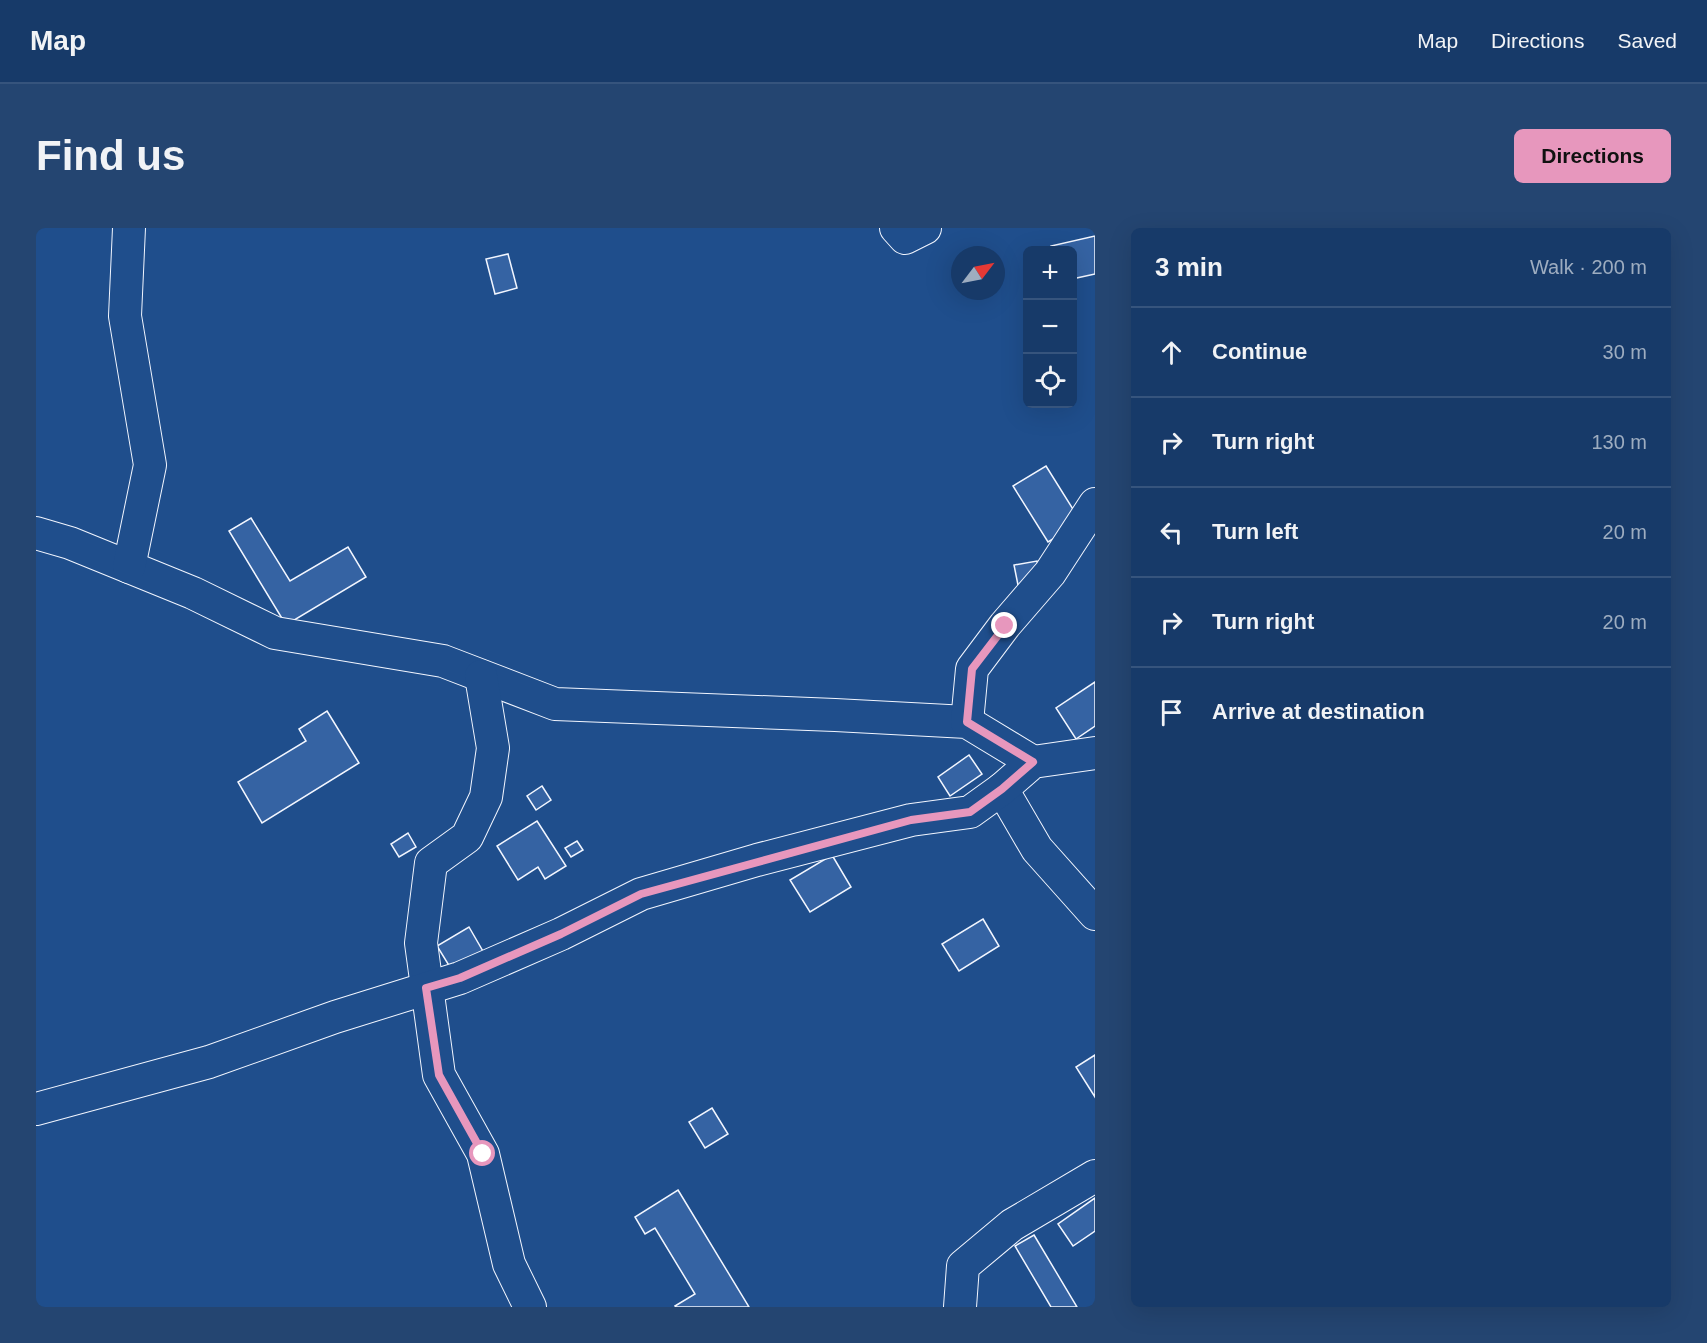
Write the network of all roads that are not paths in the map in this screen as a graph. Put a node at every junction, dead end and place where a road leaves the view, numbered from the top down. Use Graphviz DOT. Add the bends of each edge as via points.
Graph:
graph roads {
  1 [pos="129,228"];
  2 [pos="896,228"];
  3 [pos="925,228"];
  4 [pos="1095,504"];
  5 [pos="36,533"];
  6 [pos="129,567"];
  7 [pos="481,676"];
  8 [pos="967,722"];
  9 [pos="1095,753"];
  10 [pos="1033,762"];
  11 [pos="1002,789"];
  12 [pos="1095,914"];
  13 [pos="426,988"];
  14 [pos="36,1109"];
  15 [pos="1095,1176"];
  16 [pos="530,1307"];
  17 [pos="960,1307"];
  1 -- 6 [label="street" via="125,316 150,465"];
  2 -- 3 [label="street" via="905,238"];
  4 -- 8 [label="street" via="1050,573 972,669"];
  5 -- 6 [label="street"];
  6 -- 7 [label="street" via="275,633 443,662"];
  7 -- 8 [label="street" via="555,704"];
  7 -- 13 [label="street" via="493,748 486,797 467,837 431,863 420,943"];
  8 -- 10 [label="street"];
  9 -- 10 [label="street"];
  10 -- 11 [label="street"];
  11 -- 12 [label="street" via="1037,849"];
  11 -- 13 [label="street" via="970,812 911,820 641,894 561,934 460,978"];
  13 -- 14 [label="street" via="209,1062"];
  13 -- 16 [label="street" via="439,1075 483,1154 509,1264"];
  15 -- 17 [label="street" via="1012,1225 963,1266"];
}
